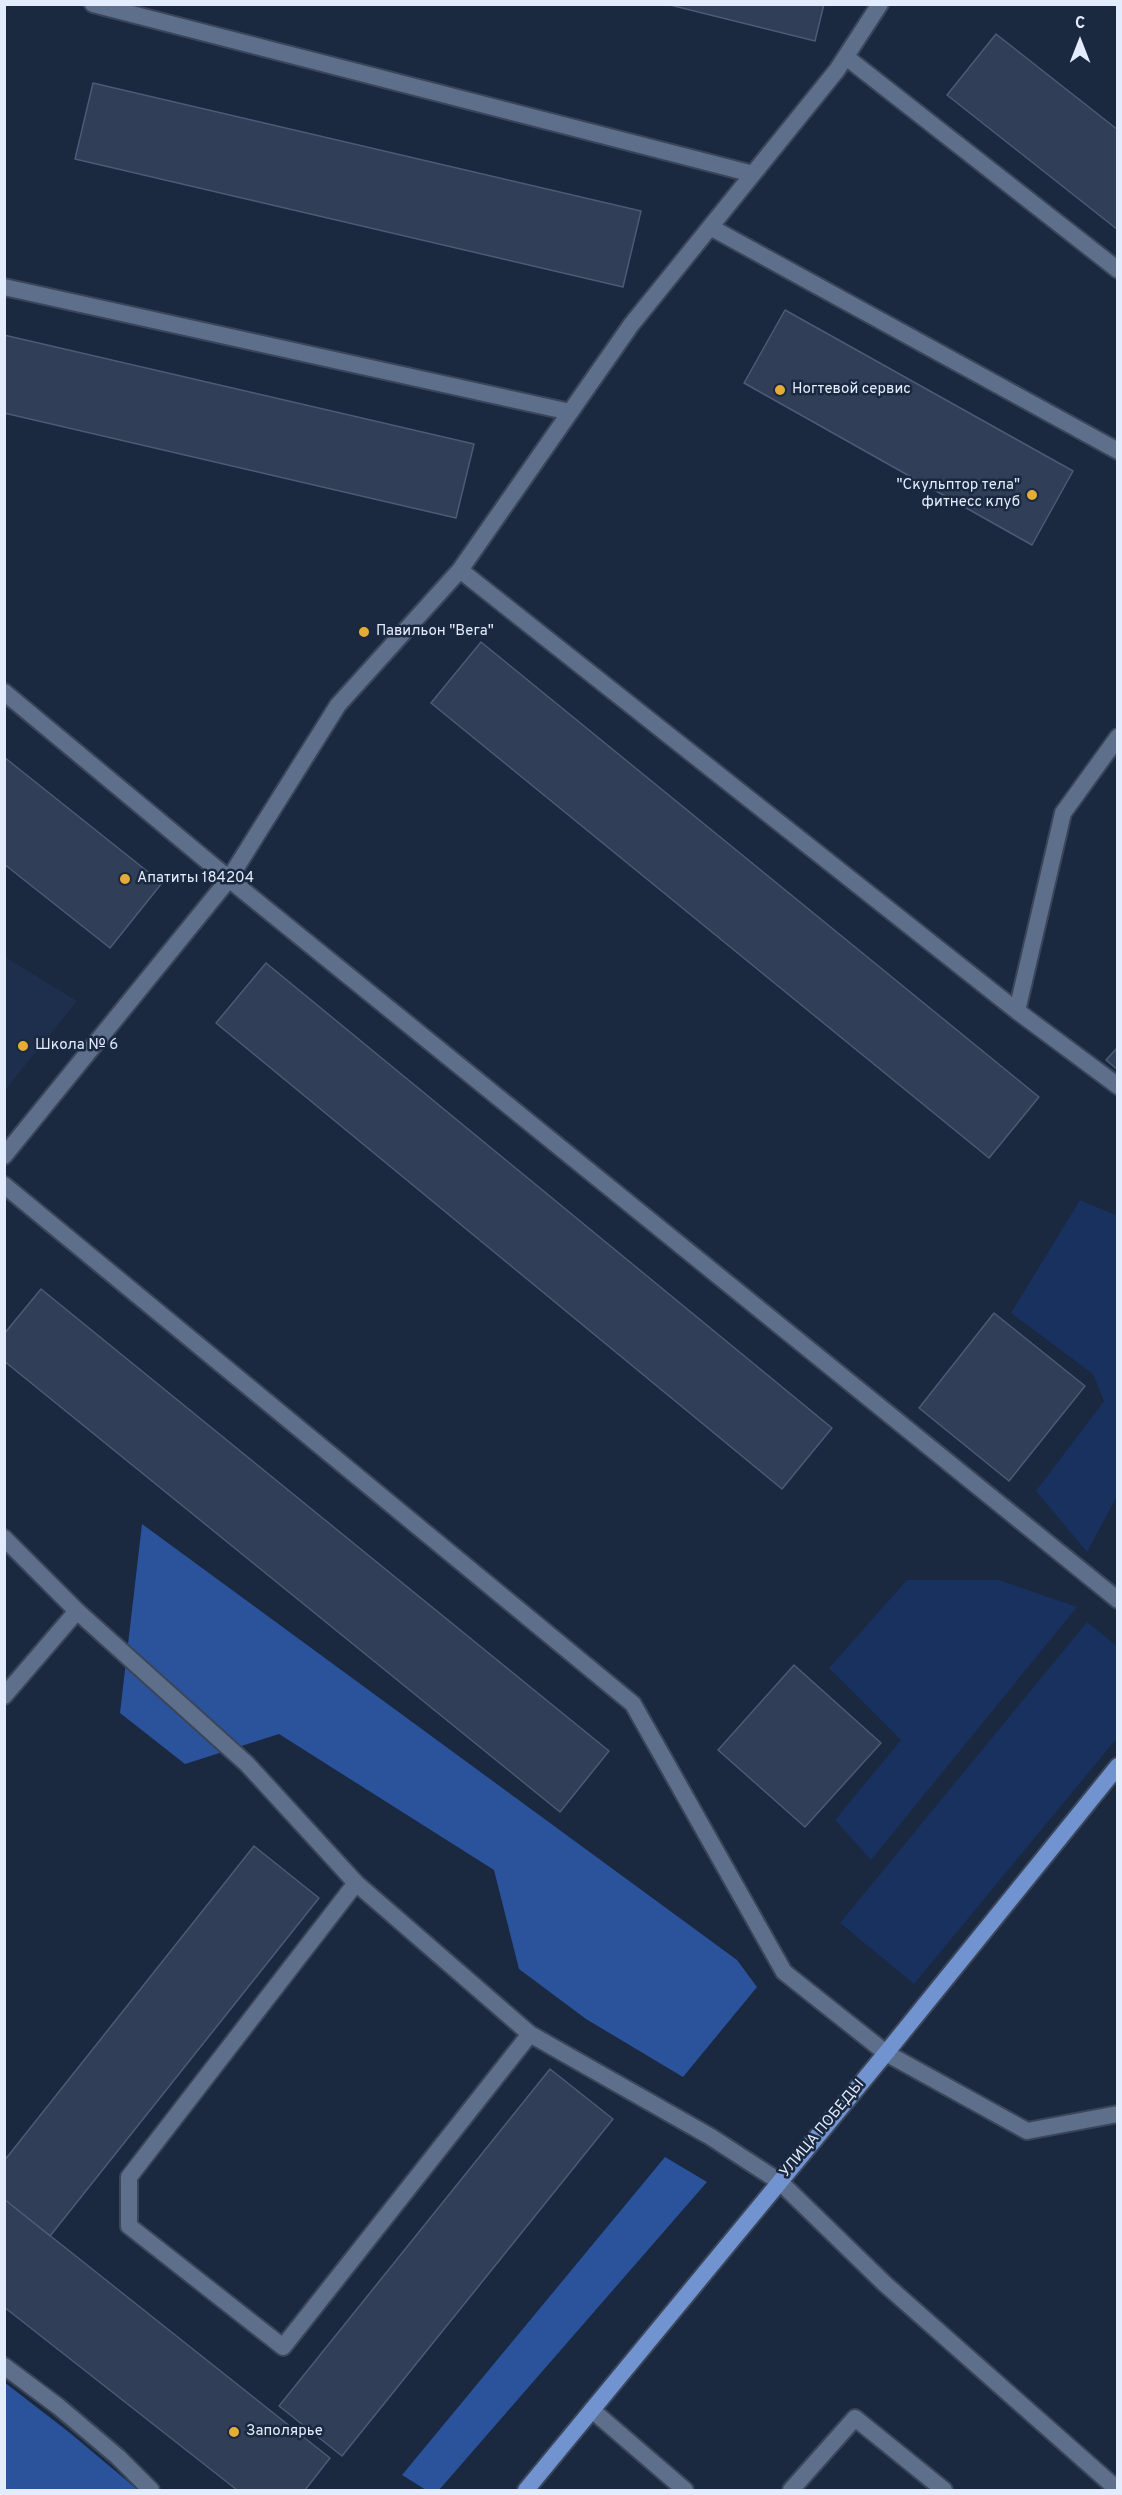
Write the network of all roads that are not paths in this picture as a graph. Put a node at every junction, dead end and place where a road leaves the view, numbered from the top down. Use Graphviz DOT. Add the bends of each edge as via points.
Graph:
graph roads {
  1 [pos="93,4"];
  2 [pos="880,4"];
  3 [pos="846,57"];
  4 [pos="753,174"];
  5 [pos="712,228"];
  6 [pos="1118,270"];
  7 [pos="4,287"];
  8 [pos="570,412"];
  9 [pos="1118,451"];
  10 [pos="459,570"];
  11 [pos="4,692"];
  12 [pos="1118,737"];
  13 [pos="229,879"];
  14 [pos="1017,1011"];
  15 [pos="1118,1086"];
  16 [pos="4,1156"];
  17 [pos="4,1185"];
  18 [pos="4,1538"];
  19 [pos="1118,1600"];
  20 [pos="77,1611"];
  21 [pos="4,1696"];
  22 [pos="1118,1766"];
  23 [pos="356,1883"];
  24 [pos="530,2034"];
  25 [pos="886,2053"];
  26 [pos="1118,2114"];
  27 [pos="780,2182"];
  28 [pos="4,2366"];
  29 [pos="592,2410"];
  30 [pos="151,2490"];
  31 [pos="526,2490"];
  32 [pos="685,2490"];
  33 [pos="791,2490"];
  34 [pos="944,2490"];
  35 [pos="1118,2490"];
  1 -- 4 [label="lane"];
  2 -- 3 [label="lane"];
  3 -- 4 [label="lane"];
  3 -- 6 [label="lane"];
  4 -- 5 [label="lane"];
  5 -- 8 [label="lane" via="631,325"];
  5 -- 9 [label="lane"];
  7 -- 8 [label="lane"];
  8 -- 10 [label="lane"];
  10 -- 13 [label="lane" via="338,705"];
  10 -- 14 [label="lane"];
  11 -- 13 [label="lane"];
  12 -- 14 [label="lane" via="1063,813"];
  13 -- 16 [label="lane"];
  13 -- 19 [label="lane"];
  14 -- 15 [label="lane"];
  17 -- 25 [label="lane" via="633,1704 784,1972"];
  18 -- 20 [label="lane"];
  20 -- 21 [label="lane"];
  20 -- 23 [label="lane" via="247,1764"];
  22 -- 25 [label="main road, УЛИЦА ПОБЕДЫ"];
  23 -- 24 [label="lane"];
  23 -- 24 [label="lane" via="129,2177 129,2226 283,2347"];
  24 -- 27 [label="lane" via="711,2137"];
  25 -- 26 [label="lane" via="1027,2131"];
  25 -- 27 [label="main road, УЛИЦА ПОБЕДЫ"];
  27 -- 29 [label="main road, УЛИЦА ПОБЕДЫ"];
  27 -- 35 [label="lane" via="885,2284"];
  28 -- 30 [label="lane" via="60,2407"];
  29 -- 31 [label="main road, УЛИЦА ПОБЕДЫ"];
  29 -- 32 [label="lane"];
  33 -- 34 [label="lane" via="855,2418"];
}
